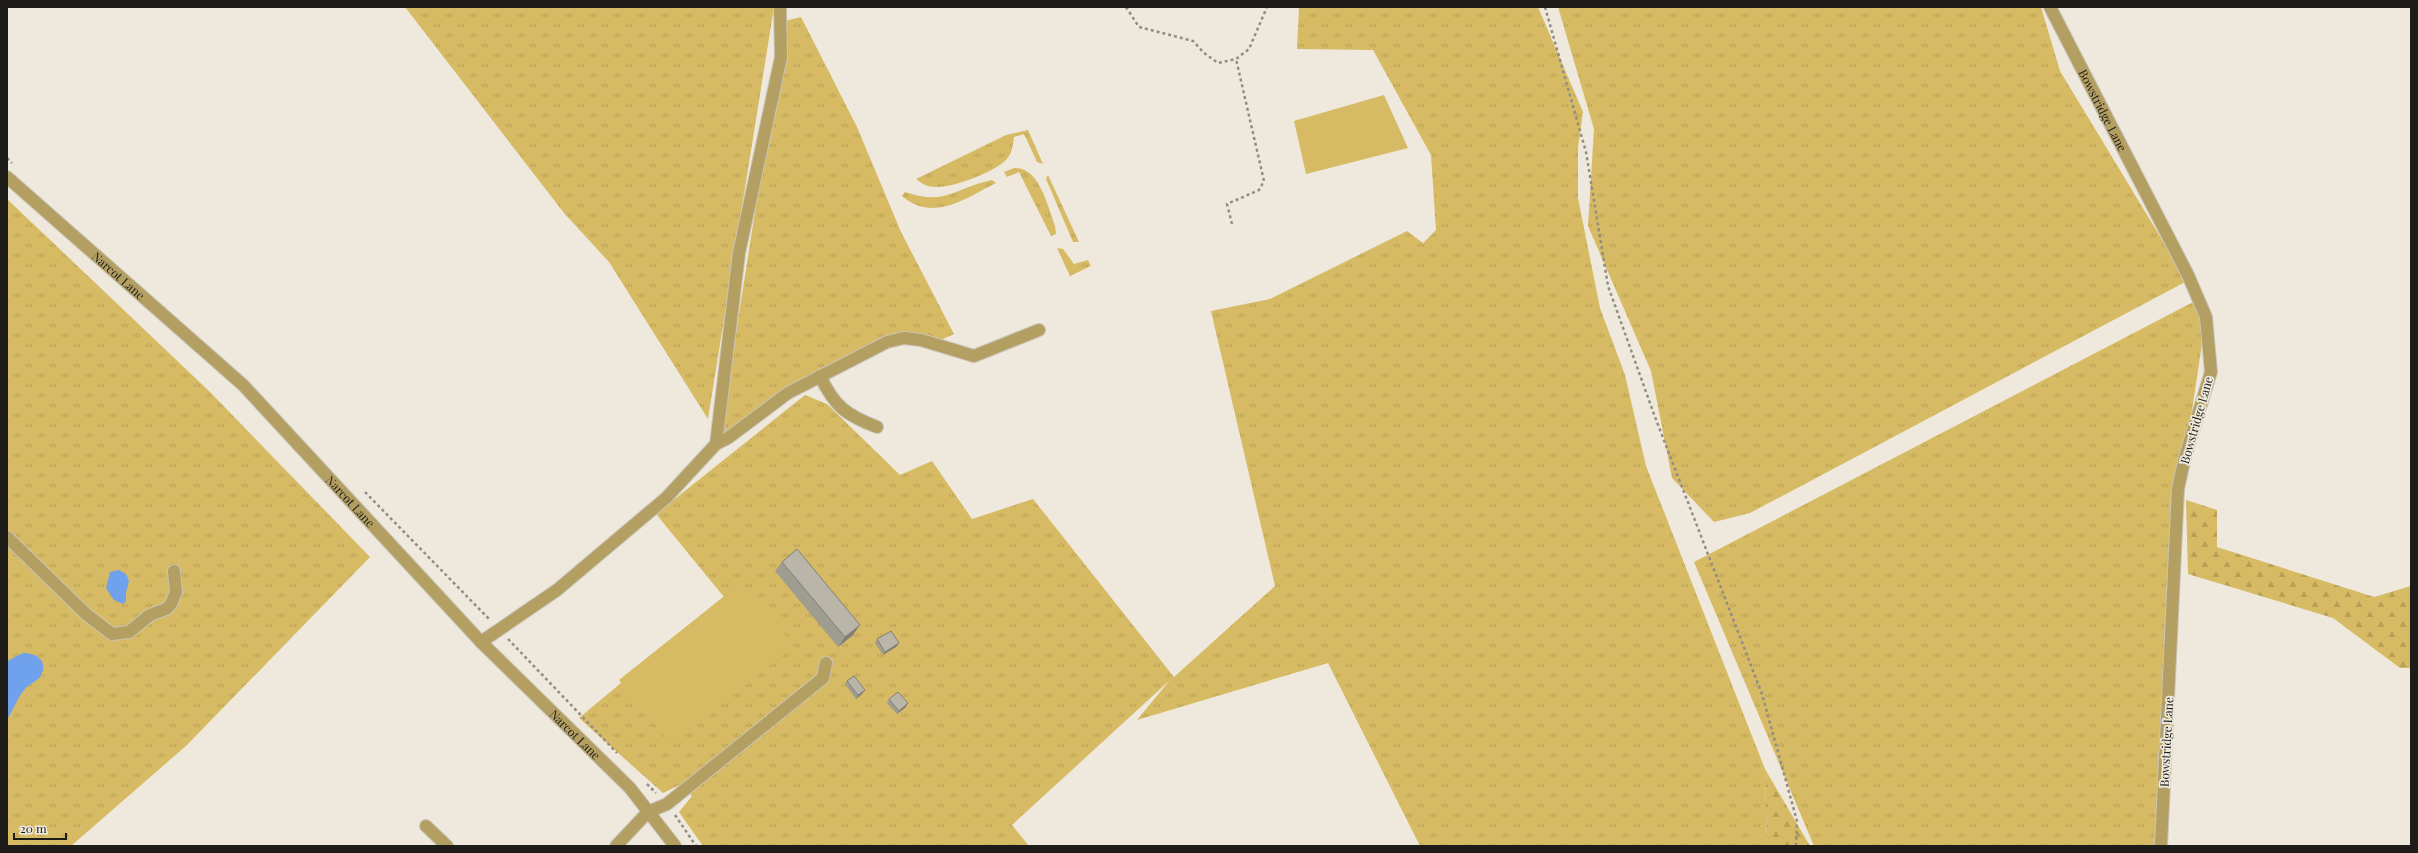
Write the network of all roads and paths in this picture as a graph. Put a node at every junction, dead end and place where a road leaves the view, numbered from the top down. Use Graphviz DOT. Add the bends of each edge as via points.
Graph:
graph roads {
  1 [pos="780,7"];
  2 [pos="1126,7"];
  3 [pos="1267,7"];
  4 [pos="1545,7"];
  5 [pos="2050,7"];
  6 [pos="1236,59"];
  7 [pos="7,177"];
  8 [pos="1232,224"];
  9 [pos="1039,330"];
  10 [pos="820,376"];
  11 [pos="878,428"];
  12 [pos="716,444"];
  13 [pos="7,537"];
  14 [pos="174,571"];
  15 [pos="481,642"];
  16 [pos="826,663"];
  17 [pos="648,812"];
  18 [pos="426,826"];
  19 [pos="447,846"];
  20 [pos="616,846"];
  21 [pos="675,846"];
  22 [pos="1796,846"];
  23 [pos="2161,846"];
  1 -- 12 [label="street" via="781,57 739,253"];
  2 -- 6 [label="path" via="1139,27 1193,41 1204,54 1218,63"];
  3 -- 6 [label="path" via="1249,49"];
  4 -- 22 [label="path" via="1586,152 1608,286 1655,417 1762,694 1797,821"];
  5 -- 23 [label="street, Bowstridge Lane" via="2188,275 2206,316 2211,372 2178,489"];
  6 -- 8 [label="path" via="1264,181 1259,190 1227,204"];
  7 -- 15 [label="street, Narcot Lane" via="243,385"];
  9 -- 10 [label="street" via="974,356 922,340 904,338 887,342"];
  10 -- 11 [label="street" via="829,396 851,417"];
  10 -- 12 [label="street" via="788,393 728,438"];
  12 -- 15 [label="street" via="666,498 557,590"];
  13 -- 14 [label="street" via="86,614 112,634 129,632 150,615 166,609 171,604 176,592"];
  15 -- 17 [label="street, Narcot Lane" via="630,788"];
  16 -- 17 [label="street" via="823,678 666,804"];
  17 -- 20 [label="street"];
  17 -- 21 [label="street, Narcot Lane"];
  18 -- 19 [label="street"];
}
